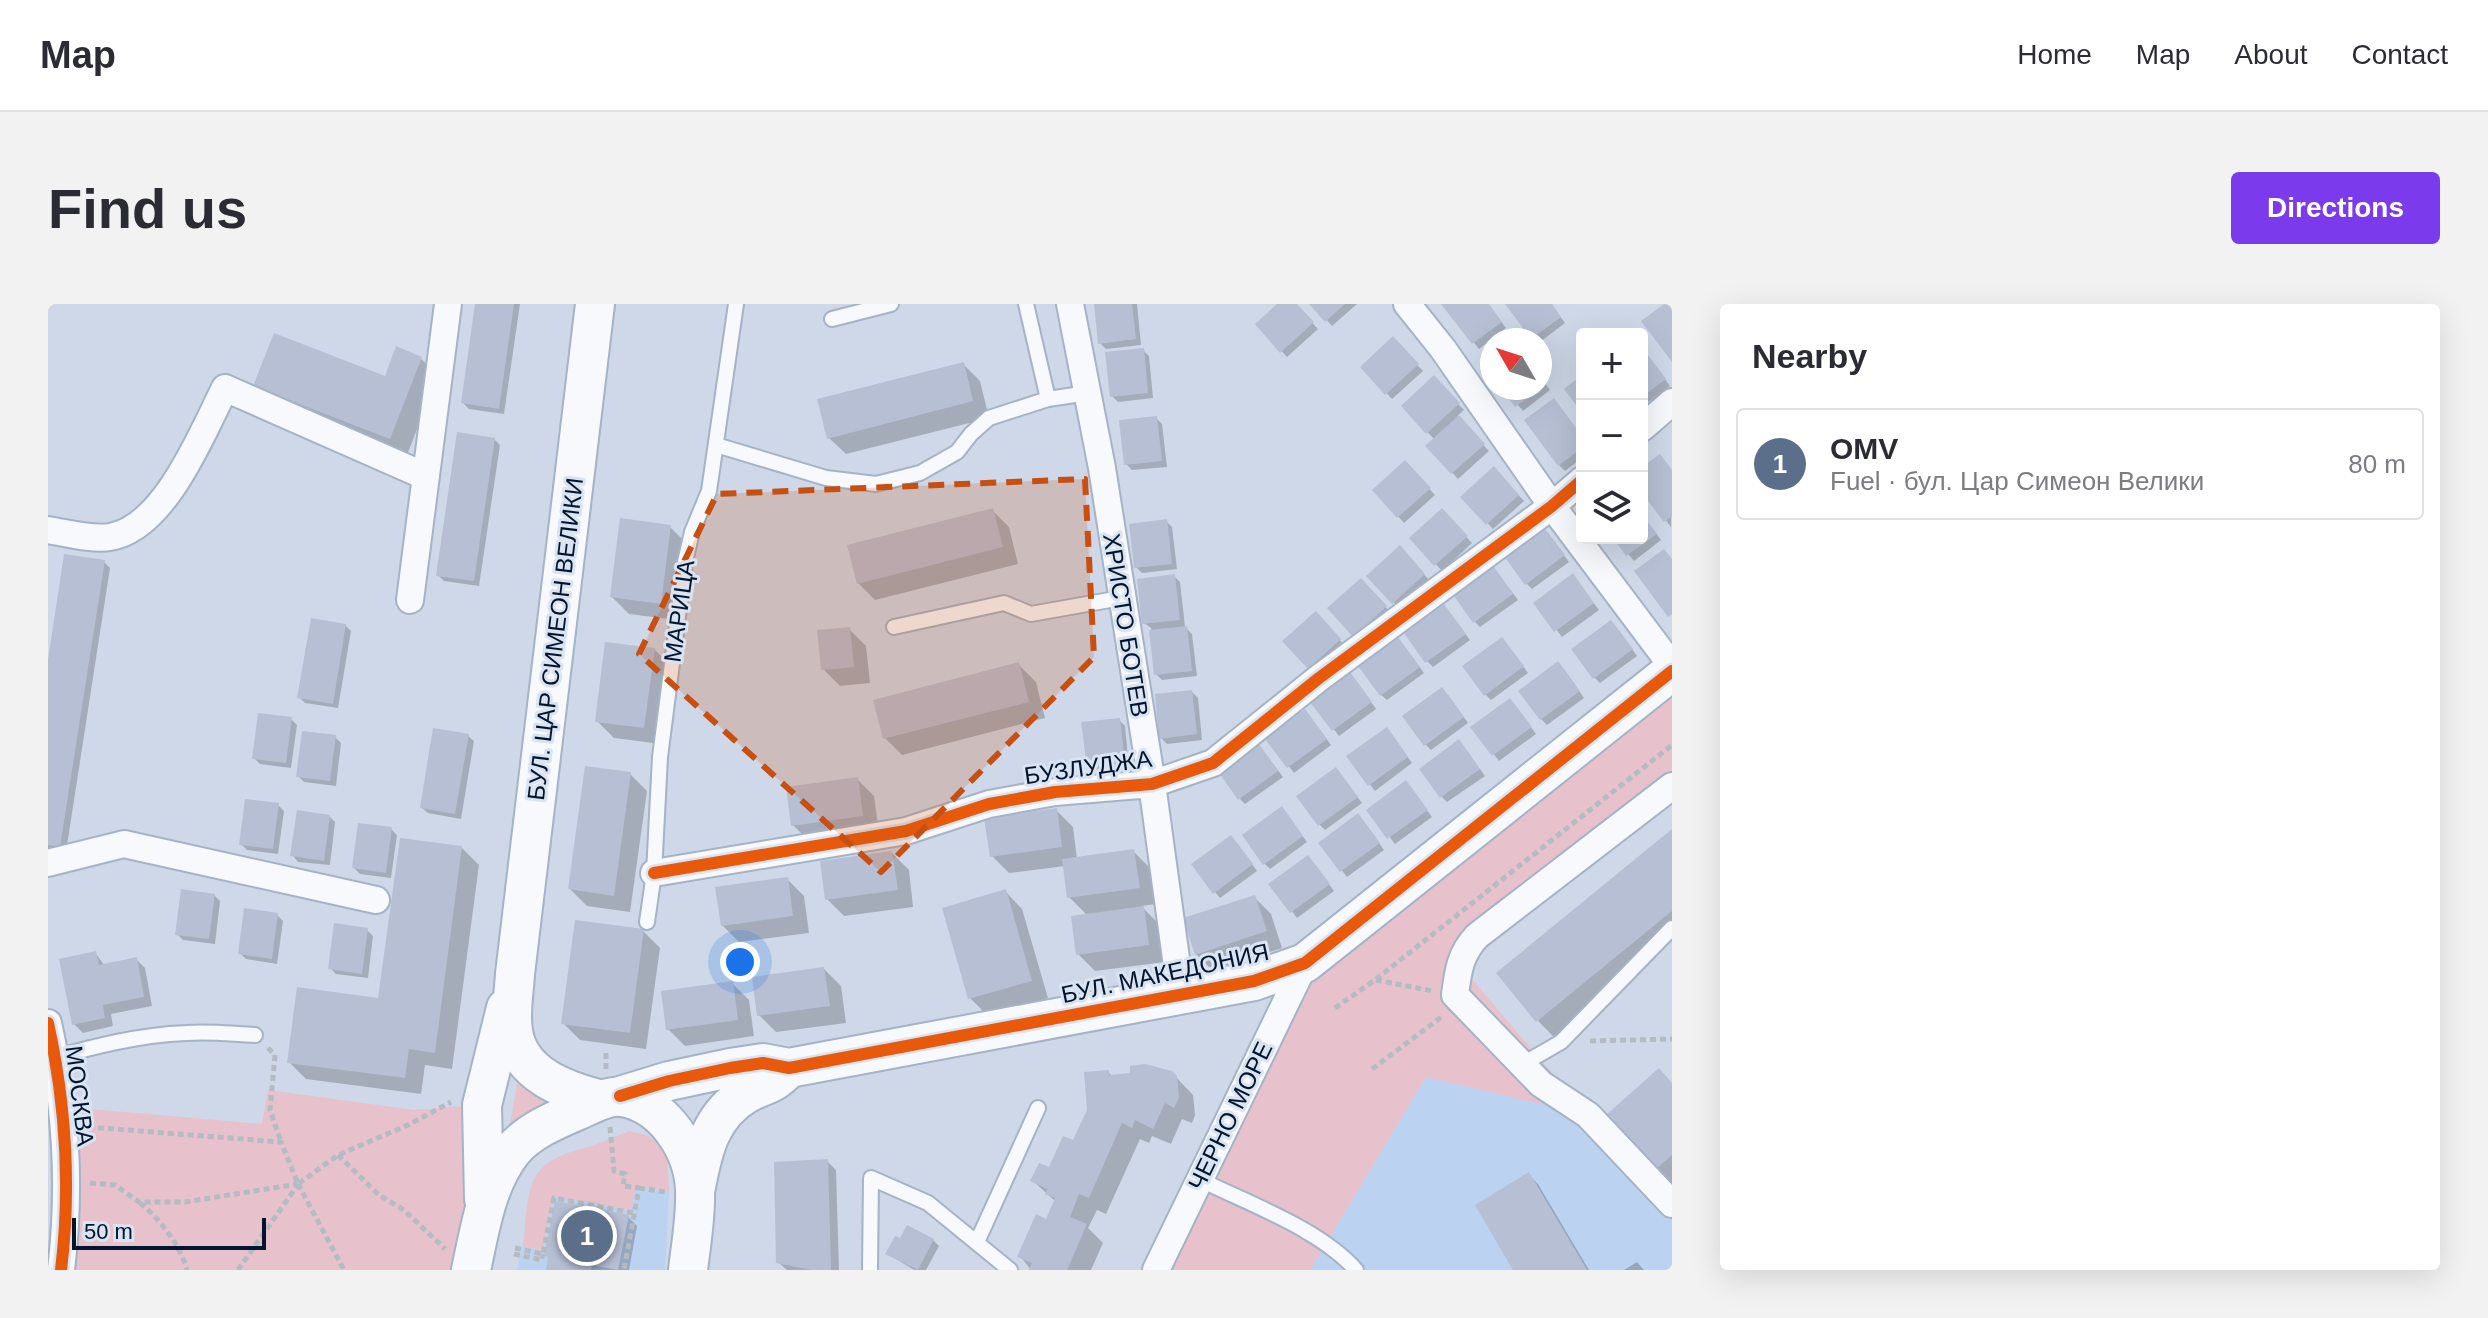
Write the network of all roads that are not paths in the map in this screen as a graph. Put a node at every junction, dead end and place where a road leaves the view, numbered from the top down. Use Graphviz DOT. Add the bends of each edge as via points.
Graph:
graph roads {
  1 [pos="448,304"];
  2 [pos="595,304"];
  3 [pos="736,304"];
  4 [pos="891,304"];
  5 [pos="1026,304"];
  6 [pos="1070,304"];
  7 [pos="1407,304"];
  8 [pos="832,319"];
  9 [pos="1088,393"];
  10 [pos="1048,399"];
  11 [pos="1672,402"];
  12 [pos="1648,423"];
  13 [pos="716,445"];
  14 [pos="425,476"];
  15 [pos="1576,485"];
  16 [pos="1552,506"];
  17 [pos="48,530"];
  18 [pos="1121,598"];
  19 [pos="410,600"];
  20 [pos="894,627"];
  21 [pos="1672,668"];
  22 [pos="1152,784"];
  23 [pos="1672,786"];
  24 [pos="48,863"];
  25 [pos="654,873"];
  26 [pos="376,900"];
  27 [pos="647,922"];
  28 [pos="1672,928"];
  29 [pos="1305,963"];
  30 [pos="515,974"];
  31 [pos="1181,995"];
  32 [pos="48,1023"];
  33 [pos="255,1035"];
  34 [pos="52,1058"];
  35 [pos="1523,1064"];
  36 [pos="789,1068"];
  37 [pos="610,1098"];
  38 [pos="1038,1108"];
  39 [pos="1199,1179"];
  40 [pos="695,1189"];
  41 [pos="1671,1200"];
  42 [pos="484,1207"];
  43 [pos="977,1242"];
  44 [pos="458,1260"];
  45 [pos="61,1270"];
  46 [pos="688,1270"];
  47 [pos="870,1270"];
  48 [pos="1010,1270"];
  49 [pos="1156,1270"];
  50 [pos="1356,1270"];
  1 -- 14 [label="street"];
  2 -- 30 [label="street, БУЛ. ЦАР СИМЕОН ВЕЛИКИ"];
  3 -- 13 [label="lane, МАРИЦА"];
  4 -- 8 [label="lane"];
  5 -- 10 [label="lane"];
  6 -- 9 [label="street, ХРИСТО БОТЕВ"];
  7 -- 16 [label="street"];
  9 -- 10 [label="lane"];
  9 -- 18 [label="street, ХРИСТО БОТЕВ"];
  10 -- 13 [label="lane" via="989,418 957,452 920,473 876,484 826,478"];
  11 -- 12 [label="street"];
  13 -- 25 [label="lane, МАРИЦА" via="709,491 685,562 660,757"];
  14 -- 17 [label="street" via="225,388 184,467 151,515 131,531 108,538"];
  14 -- 19 [label="street"];
  15 -- 16 [label="street, БУЗЛУДЖА"];
  16 -- 21 [label="street"];
  16 -- 22 [label="street, БУЗЛУДЖА" via="1213,763"];
  18 -- 20 [label="lane" via="1031,614 1004,603"];
  18 -- 22 [label="street, ХРИСТО БОТЕВ"];
  21 -- 29 [label="street, БУЛ. МАКЕДОНИЯ"];
  22 -- 25 [label="street, БУЗЛУДЖА" via="1055,792 989,804 906,831"];
  22 -- 31 [label="street, ХРИСТО БОТЕВ"];
  23 -- 35 [label="street" via="1465,948 1458,998"];
  24 -- 26 [label="street" via="124,844"];
  25 -- 27 [label="lane, МАРИЦА"];
  28 -- 35 [label="lane" via="1561,1042"];
  29 -- 31 [label="street, БУЛ. МАКЕДОНИЯ" via="1254,981"];
  29 -- 39 [label="street, ЧЕРНО МОРЕ"];
  30 -- 37 [label="street, БУЛ. ЦАР СИМЕОН ВЕЛИКИ" via="513,1032 520,1051 548,1081 571,1093"];
  30 -- 42 [label="street, БУЛ. ЦАР СИМЕОН ВЕЛИКИ" via="482,1105"];
  31 -- 36 [label="street, БУЛ. МАКЕДОНИЯ"];
  32 -- 34 [label="street, МОСКВА"];
  33 -- 34 [label="lane" via="150,1036"];
  34 -- 45 [label="street, МОСКВА" via="67,1181"];
  35 -- 41 [label="street" via="1541,1084 1588,1115"];
  36 -- 37 [label="street, БУЛ. МАКЕДОНИЯ" via="763,1063 730,1068"];
  36 -- 40 [label="street, БУЛ. МАКЕДОНИЯ" via="774,1083 733,1103 714,1123"];
  37 -- 40 [label="street, БУЛ. ЦАР СИМЕОН ВЕЛИКИ" via="643,1105 671,1126 688,1158"];
  37 -- 42 [label="street, БУЛ. МАКЕДОНИЯ" via="535,1132 514,1149"];
  38 -- 43 [label="lane"];
  39 -- 49 [label="street, ЧЕРНО МОРЕ"];
  39 -- 50 [label="lane" via="1324,1241"];
  40 -- 46 [label="street"];
  42 -- 44 [label="street"];
  43 -- 47 [label="lane" via="928,1203 871,1178"];
  43 -- 48 [label="lane"];
}
